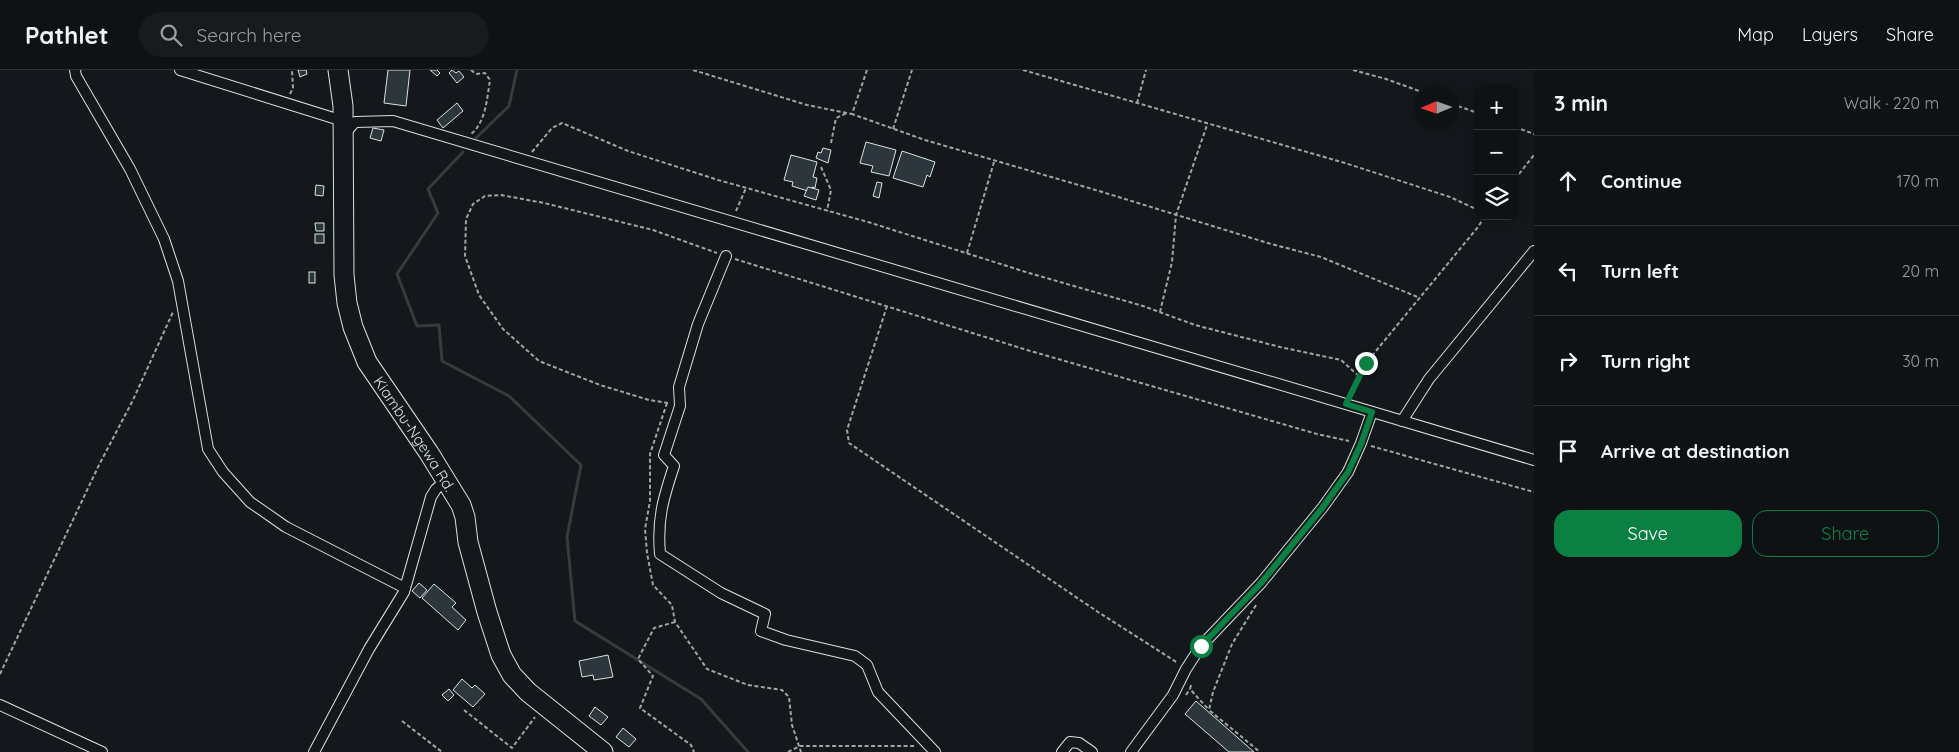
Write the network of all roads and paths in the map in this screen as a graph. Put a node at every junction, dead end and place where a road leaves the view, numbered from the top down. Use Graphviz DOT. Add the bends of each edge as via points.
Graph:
graph roads {
  1 [pos="75,70"];
  2 [pos="180,70"];
  3 [pos="292,70"];
  4 [pos="338,70"];
  5 [pos="471,70"];
  6 [pos="693,70"];
  7 [pos="867,70"];
  8 [pos="912,70"];
  9 [pos="1023,70"];
  10 [pos="1146,70"];
  11 [pos="1354,70"];
  12 [pos="1414,89"];
  13 [pos="285,103"];
  14 [pos="1137,103"];
  15 [pos="1459,106"];
  16 [pos="1474,112"];
  17 [pos="847,113"];
  18 [pos="852,114"];
  19 [pos="343,122"];
  20 [pos="1207,125"];
  21 [pos="1519,128"];
  22 [pos="893,129"];
  23 [pos="1534,134"];
  24 [pos="462,142"];
  25 [pos="831,143"];
  26 [pos="343,144"];
  27 [pos="1534,155"];
  28 [pos="525,161"];
  29 [pos="994,161"];
  30 [pos="821,167"];
  31 [pos="1518,175"];
  32 [pos="746,188"];
  33 [pos="1474,208"];
  34 [pos="827,211"];
  35 [pos="1176,215"];
  36 [pos="1481,220"];
  37 [pos="735,223"];
  38 [pos="1534,251"];
  39 [pos="967,254"];
  40 [pos="726,256"];
  41 [pos="1420,298"];
  42 [pos="182,303"];
  43 [pos="887,306"];
  44 [pos="1160,312"];
  45 [pos="1360,377"];
  46 [pos="667,403"];
  47 [pos="1346,404"];
  48 [pos="680,406"];
  49 [pos="1372,412"];
  50 [pos="1402,421"];
  51 [pos="1361,444"];
  52 [pos="1534,460"];
  53 [pos="446,480"];
  54 [pos="1534,492"];
  55 [pos="405,588"];
  56 [pos="1259,599"];
  57 [pos="675,622"];
  58 [pos="1186,669"];
  59 [pos="0,674"];
  60 [pos="1192,680"];
  61 [pos="0,705"];
  62 [pos="545,705"];
  63 [pos="464,710"];
  64 [pos="1209,710"];
  65 [pos="402,721"];
  66 [pos="800,746"];
  67 [pos="932,749"];
  68 [pos="102,752"];
  69 [pos="314,752"];
  70 [pos="442,752"];
  71 [pos="603,752"];
  72 [pos="694,752"];
  73 [pos="788,752"];
  74 [pos="801,752"];
  75 [pos="1062,752"];
  76 [pos="1092,752"];
  77 [pos="1131,752"];
  78 [pos="1260,752"];
  1 -- 42 [label="street" via="130,169 164,239"];
  2 -- 13 [label="street"];
  3 -- 13 [label="path" via="293,88"];
  4 -- 19 [label="highway, Kiambu-Ngewa Rd."];
  5 -- 24 [label="path" via="476,74 485,73 490,80 478,129"];
  6 -- 17 [label="path" via="807,105"];
  7 -- 18 [label="path"];
  8 -- 22 [label="path"];
  9 -- 14 [label="path"];
  10 -- 14 [label="path"];
  11 -- 12 [label="path"];
  13 -- 19 [label="street"];
  14 -- 20 [label="path"];
  15 -- 16 [label="path"];
  17 -- 18 [label="path"];
  17 -- 25 [label="path" via="836,118"];
  18 -- 22 [label="path"];
  19 -- 26 [label="highway, Kiambu-Ngewa Rd."];
  20 -- 33 [label="path" via="1345,163 1450,197"];
  20 -- 35 [label="path"];
  21 -- 23 [label="path"];
  22 -- 29 [label="path"];
  24 -- 26 [label="street" via="393,121 355,122"];
  24 -- 28 [label="street"];
  26 -- 53 [label="highway, Kiambu-Ngewa Rd." via="344,275 353,327 367,362"];
  27 -- 31 [label="path"];
  28 -- 32 [label="path" via="552,128 562,123 628,151"];
  28 -- 37 [label="street"];
  29 -- 35 [label="path"];
  29 -- 39 [label="path"];
  30 -- 34 [label="path" via="831,190"];
  32 -- 34 [label="path"];
  32 -- 37 [label="path" via="736,210"];
  34 -- 39 [label="path"];
  35 -- 41 [label="path" via="1321,257"];
  35 -- 44 [label="path" via="1172,262"];
  36 -- 41 [label="path"];
  37 -- 47 [label="street"];
  38 -- 50 [label="street" via="1429,379"];
  39 -- 44 [label="path"];
  40 -- 43 [label="path"];
  40 -- 46 [label="path" via="652,230 501,195 484,196 473,204 466,219 465,256 479,295 503,329 539,360 600,385"];
  40 -- 48 [label="street" via="698,324 679,387"];
  41 -- 45 [label="path" via="1366,363"];
  42 -- 55 [label="street" via="208,449 223,472 250,502 286,527"];
  42 -- 59 [label="path" via="175,304 133,400"];
  43 -- 51 [label="path" via="1027,350"];
  43 -- 58 [label="path" via="847,430 849,443"];
  44 -- 45 [label="path" via="1280,348 1340,360"];
  45 -- 47 [label="path"];
  46 -- 48 [label="path"];
  46 -- 57 [label="path" via="650,454 650,500 645,529 653,584 672,605"];
  47 -- 49 [label="street"];
  48 -- 67 [label="street" via="664,455 674,466 660,512 660,554 720,593 765,614 762,631 855,656 867,665 878,692"];
  49 -- 50 [label="street"];
  49 -- 51 [label="street"];
  50 -- 52 [label="street"];
  51 -- 54 [label="path"];
  51 -- 58 [label="street" via="1348,472 1323,507 1261,583 1201,646"];
  53 -- 55 [label="street" via="431,497"];
  53 -- 62 [label="highway, Kiambu-Ngewa Rd." via="465,517 468,542 501,656 512,675"];
  55 -- 69 [label="street"];
  56 -- 64 [label="path" via="1232,644"];
  57 -- 66 [label="path" via="707,669 748,685 782,690 789,696 792,726"];
  57 -- 72 [label="path" via="654,628 638,660 653,676 640,708 691,745"];
  58 -- 77 [label="street" via="1173,695"];
  60 -- 64 [label="path" via="1190,689"];
  61 -- 68 [label="street"];
  62 -- 63 [label="path" via="512,748"];
  62 -- 71 [label="highway, Kiambu-Ngewa Rd."];
  64 -- 78 [label="path"];
  65 -- 70 [label="path"];
  66 -- 67 [label="path"];
  66 -- 73 [label="path"];
  66 -- 74 [label="path"];
  75 -- 76 [label="street" via="1070,742"];
}
